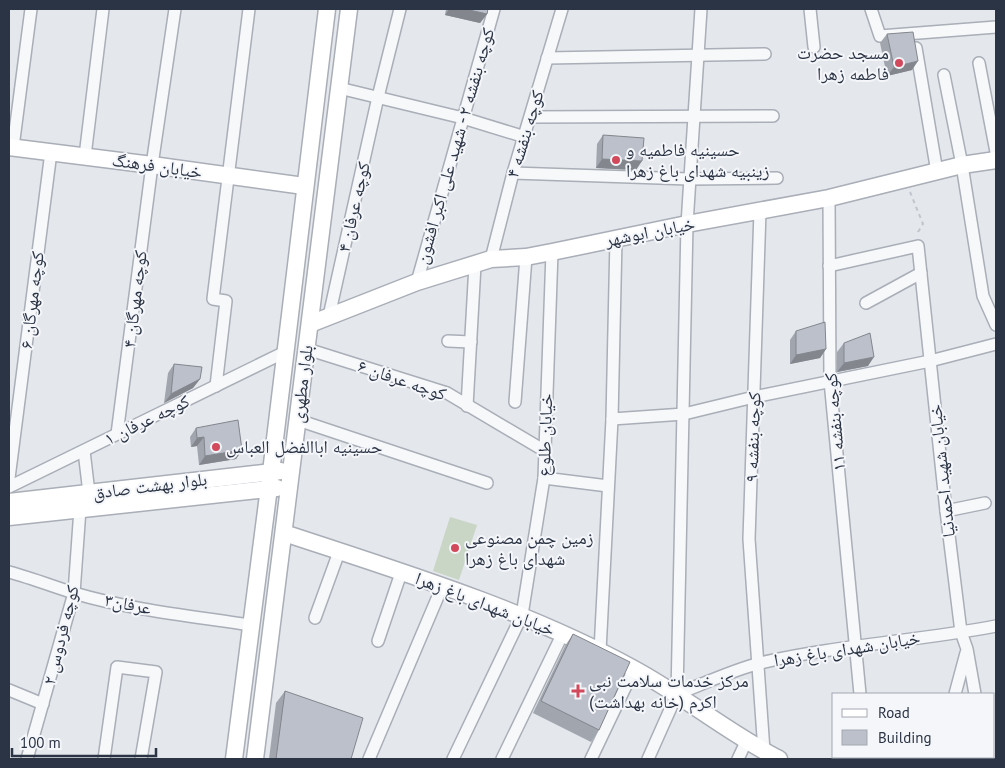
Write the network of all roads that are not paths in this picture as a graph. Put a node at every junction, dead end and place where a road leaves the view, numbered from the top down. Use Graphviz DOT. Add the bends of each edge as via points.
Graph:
graph roads {
  1 [pos="31,9"];
  2 [pos="103,9"];
  3 [pos="175,9"];
  4 [pos="249,9"];
  5 [pos="327,9"];
  6 [pos="349,9"];
  7 [pos="400,9"];
  8 [pos="494,9"];
  9 [pos="562,9"];
  10 [pos="701,9"];
  11 [pos="810,9"];
  12 [pos="871,9"];
  13 [pos="996,27"];
  14 [pos="913,34"];
  15 [pos="814,47"];
  16 [pos="698,54"];
  17 [pos="765,54"];
  18 [pos="548,58"];
  19 [pos="978,63"];
  20 [pos="944,75"];
  21 [pos="339,88"];
  22 [pos="378,98"];
  23 [pos="531,116"];
  24 [pos="773,116"];
  25 [pos="695,117"];
  26 [pos="463,118"];
  27 [pos="525,137"];
  28 [pos="11,147"];
  29 [pos="51,152"];
  30 [pos="996,152"];
  31 [pos="85,156"];
  32 [pos="996,160"];
  33 [pos="152,165"];
  34 [pos="962,166"];
  35 [pos="937,172"];
  36 [pos="513,173"];
  37 [pos="228,176"];
  38 [pos="777,178"];
  39 [pos="689,179"];
  40 [pos="304,186"];
  41 [pos="829,198"];
  42 [pos="760,210"];
  43 [pos="687,224"];
  44 [pos="616,239"];
  45 [pos="552,252"];
  46 [pos="526,257"];
  47 [pos="490,259"];
  48 [pos="474,265"];
  49 [pos="829,266"];
  50 [pos="921,273"];
  51 [pos="417,282"];
  52 [pos="866,303"];
  53 [pos="330,316"];
  54 [pos="310,324"];
  55 [pos="996,325"];
  56 [pos="448,342"];
  57 [pos="471,342"];
  58 [pos="996,344"];
  59 [pos="306,348"];
  60 [pos="285,352"];
  61 [pos="930,361"];
  62 [pos="830,381"];
  63 [pos="216,386"];
  64 [pos="754,397"];
  65 [pos="515,402"];
  66 [pos="467,406"];
  67 [pos="684,414"];
  68 [pos="612,419"];
  69 [pos="298,420"];
  70 [pos="117,434"];
  71 [pos="84,451"];
  72 [pos="545,451"];
  73 [pos="291,471"];
  74 [pos="271,472"];
  75 [pos="9,478"];
  76 [pos="544,478"];
  77 [pos="487,483"];
  78 [pos="608,486"];
  79 [pos="9,487"];
  80 [pos="289,488"];
  81 [pos="269,489"];
  82 [pos="89,493"];
  83 [pos="130,496"];
  84 [pos="9,502"];
  85 [pos="985,503"];
  86 [pos="80,509"];
  87 [pos="946,511"];
  88 [pos="9,517"];
  89 [pos="284,534"];
  90 [pos="339,552"];
  91 [pos="9,572"];
  92 [pos="401,573"];
  93 [pos="442,587"];
  94 [pos="74,593"];
  95 [pos="522,615"];
  96 [pos="315,618"];
  97 [pos="250,625"];
  98 [pos="996,626"];
  99 [pos="961,632"];
  100 [pos="563,633"];
  101 [pos="378,641"];
  102 [pos="856,645"];
  103 [pos="967,649"];
  104 [pos="600,651"];
  105 [pos="758,664"];
  106 [pos="634,669"];
  107 [pos="9,690"];
  108 [pos="860,693"];
  109 [pos="955,693"];
  110 [pos="976,693"];
  111 [pos="677,694"];
  112 [pos="43,704"];
  113 [pos="746,742"];
  114 [pos="764,752"];
  115 [pos="27,759"];
  116 [pos="104,759"];
  117 [pos="141,759"];
  118 [pos="234,759"];
  119 [pos="255,759"];
  120 [pos="369,759"];
  121 [pos="452,759"];
  122 [pos="502,759"];
  123 [pos="591,759"];
  124 [pos="648,759"];
  125 [pos="738,759"];
  126 [pos="779,759"];
  1 -- 28 [label="street"];
  2 -- 31 [label="street"];
  3 -- 33 [label="street, کوچه مهرگان ۴"];
  4 -- 37 [label="street"];
  5 -- 40 [label="street, بلوار مطهری"];
  6 -- 21 [label="street, بلوار مطهری"];
  7 -- 22 [label="street, کوچه عرفان ۴"];
  8 -- 26 [label="street, کوچه بنفشه ۲ - شهید علی اکبر افشون"];
  9 -- 18 [label="street, کوچه بنفشه ۴"];
  10 -- 16 [label="street"];
  11 -- 15 [label="street"];
  12 -- 14 [label="street" via="880,36"];
  13 -- 14 [label="street"];
  14 -- 35 [label="street"];
  16 -- 17 [label="street"];
  16 -- 18 [label="street"];
  16 -- 25 [label="street"];
  18 -- 23 [label="street, کوچه بنفشه ۴"];
  19 -- 30 [label="street"];
  20 -- 34 [label="street"];
  21 -- 22 [label="street"];
  21 -- 54 [label="street, بلوار مطهری"];
  22 -- 26 [label="street"];
  22 -- 53 [label="street, کوچه عرفان ۴"];
  23 -- 25 [label="street"];
  23 -- 27 [label="street, کوچه بنفشه ۴"];
  24 -- 25 [label="street"];
  25 -- 39 [label="street"];
  26 -- 27 [label="street"];
  26 -- 51 [label="street, کوچه بنفشه ۲ - شهید علی اکبر افشون"];
  27 -- 36 [label="street, کوچه بنفشه ۴"];
  28 -- 29 [label="street, خیابان فرهنگ"];
  29 -- 31 [label="street, خیابان فرهنگ"];
  29 -- 75 [label="street, کوچه مهرگان ۶"];
  31 -- 33 [label="street, خیابان فرهنگ"];
  32 -- 34 [label="street, خیابان ابوشهر"];
  33 -- 37 [label="street, خیابان فرهنگ"];
  33 -- 70 [label="street, کوچه مهرگان ۴"];
  34 -- 35 [label="street, خیابان ابوشهر"];
  34 -- 55 [label="street" via="983,296"];
  35 -- 41 [label="street, خیابان ابوشهر"];
  36 -- 39 [label="street"];
  36 -- 47 [label="street, کوچه بنفشه ۴"];
  37 -- 40 [label="street, خیابان فرهنگ"];
  37 -- 63 [label="street" via="213,299 226,301"];
  38 -- 39 [label="street"];
  39 -- 43 [label="street"];
  40 -- 60 [label="street, بلوار مطهری"];
  41 -- 42 [label="street, خیابان ابوشهر"];
  41 -- 49 [label="street, کوچه بنفشه ۱۱"];
  42 -- 43 [label="street, خیابان ابوشهر"];
  42 -- 64 [label="street, کوچه بنفشه ۹"];
  43 -- 44 [label="street, خیابان ابوشهر"];
  43 -- 67 [label="street"];
  44 -- 45 [label="street, خیابان ابوشهر"];
  44 -- 68 [label="street"];
  45 -- 46 [label="street, خیابان ابوشهر"];
  45 -- 72 [label="street, خیابان طلوع"];
  46 -- 47 [label="street, خیابان ابوشهر"];
  46 -- 65 [label="street"];
  47 -- 48 [label="street, خیابان ابوشهر"];
  48 -- 51 [label="street, خیابان ابوشهر"];
  48 -- 57 [label="street"];
  49 -- 50 [label="street, خیابان شهید احمدنیا" via="918,246"];
  49 -- 62 [label="street, کوچه بنفشه ۱۱"];
  50 -- 52 [label="street"];
  50 -- 61 [label="street, خیابان شهید احمدنیا"];
  51 -- 53 [label="street, خیابان ابوشهر"];
  53 -- 54 [label="street, خیابان ابوشهر"];
  54 -- 59 [label="street, بلوار مطهری"];
  56 -- 57 [label="street"];
  57 -- 66 [label="street"];
  58 -- 61 [label="street"];
  59 -- 66 [label="street, کوچه عرفان ۶" via="447,393"];
  59 -- 69 [label="street, بلوار مطهری"];
  60 -- 63 [label="street, کوچه عرفان ۱"];
  60 -- 74 [label="street, بلوار مطهری"];
  61 -- 62 [label="street"];
  61 -- 87 [label="street, خیابان شهید احمدنیا"];
  62 -- 64 [label="street"];
  62 -- 102 [label="street, کوچه بنفشه ۱۱"];
  63 -- 70 [label="street, کوچه عرفان ۱"];
  64 -- 67 [label="street"];
  64 -- 105 [label="street, کوچه بنفشه ۹" via="749,539"];
  66 -- 72 [label="street, کوچه عرفان ۶"];
  67 -- 68 [label="street"];
  67 -- 111 [label="street"];
  68 -- 78 [label="street"];
  69 -- 73 [label="street, بلوار مطهری"];
  69 -- 77 [label="street"];
  70 -- 71 [label="street, کوچه عرفان ۱"];
  71 -- 79 [label="street, کوچه عرفان ۱"];
  71 -- 82 [label="street"];
  72 -- 76 [label="street, خیابان طلوع"];
  73 -- 74 [label="street, بلوار بهشت صادق"];
  73 -- 80 [label="street, بلوار مطهری"];
  74 -- 81 [label="street, بلوار مطهری"];
  74 -- 83 [label="street, بلوار بهشت صادق"];
  76 -- 78 [label="street"];
  76 -- 95 [label="street, خیابان طلوع"];
  78 -- 104 [label="street"];
  80 -- 81 [label="street, بلوار بهشت صادق"];
  80 -- 89 [label="street, بلوار مطهری"];
  81 -- 83 [label="street, بلوار بهشت صادق"];
  81 -- 97 [label="street, بلوار مطهری"];
  82 -- 83 [label="street, بلوار بهشت صادق"];
  82 -- 84 [label="street, بلوار بهشت صادق"];
  83 -- 86 [label="street, بلوار بهشت صادق"];
  85 -- 87 [label="street"];
  86 -- 88 [label="street, بلوار بهشت صادق"];
  86 -- 94 [label="street, کوچه فردوس ۲"];
  87 -- 99 [label="street, خیابان شهید احمدنیا"];
  89 -- 90 [label="street, خیابان شهدای باغ‌ زهرا"];
  89 -- 119 [label="street, بلوار مطهری"];
  90 -- 92 [label="street, خیابان شهدای باغ‌ زهرا"];
  90 -- 96 [label="street"];
  91 -- 94 [label="street, عرفان۳"];
  92 -- 93 [label="street, خیابان شهدای باغ‌ زهرا"];
  92 -- 101 [label="street"];
  93 -- 95 [label="street, خیابان شهدای باغ‌ زهرا"];
  93 -- 120 [label="street"];
  94 -- 97 [label="street, عرفان۳" via="129,606"];
  94 -- 112 [label="street, کوچه فردوس ۲"];
  95 -- 100 [label="street, خیابان شهدای باغ‌ زهرا"];
  95 -- 121 [label="street, خیابان طلوع"];
  97 -- 118 [label="street, بلوار مطهری"];
  98 -- 99 [label="street, خیابان شهدای باغ زهرا"];
  99 -- 102 [label="street, خیابان شهدای باغ زهرا"];
  99 -- 103 [label="street, خیابان شهید احمدنیا"];
  100 -- 104 [label="street, خیابان شهدای باغ‌ زهرا"];
  100 -- 122 [label="street"];
  102 -- 105 [label="street, خیابان شهدای باغ زهرا"];
  102 -- 108 [label="street, کوچه بنفشه ۱۱"];
  103 -- 109 [label="street"];
  103 -- 110 [label="street, خیابان شهید احمدنیا"];
  104 -- 106 [label="street, خیابان شهدای باغ‌ زهرا"];
  105 -- 111 [label="street, خیابان شهدای باغ زهرا"];
  105 -- 114 [label="street, کوچه بنفشه ۹"];
  106 -- 111 [label="street, خیابان شهدای باغ‌ زهرا"];
  106 -- 123 [label="street"];
  107 -- 112 [label="street"];
  111 -- 113 [label="street, خیابان شهدای باغ‌ زهرا"];
  111 -- 124 [label="street"];
  112 -- 115 [label="street, کوچه فردوس ۲"];
  113 -- 114 [label="street, خیابان شهدای باغ‌ زهرا"];
  113 -- 125 [label="street"];
  114 -- 126 [label="street, خیابان شهدای باغ‌ زهرا"];
  116 -- 117 [label="street" via="117,667 156,672"];
}
